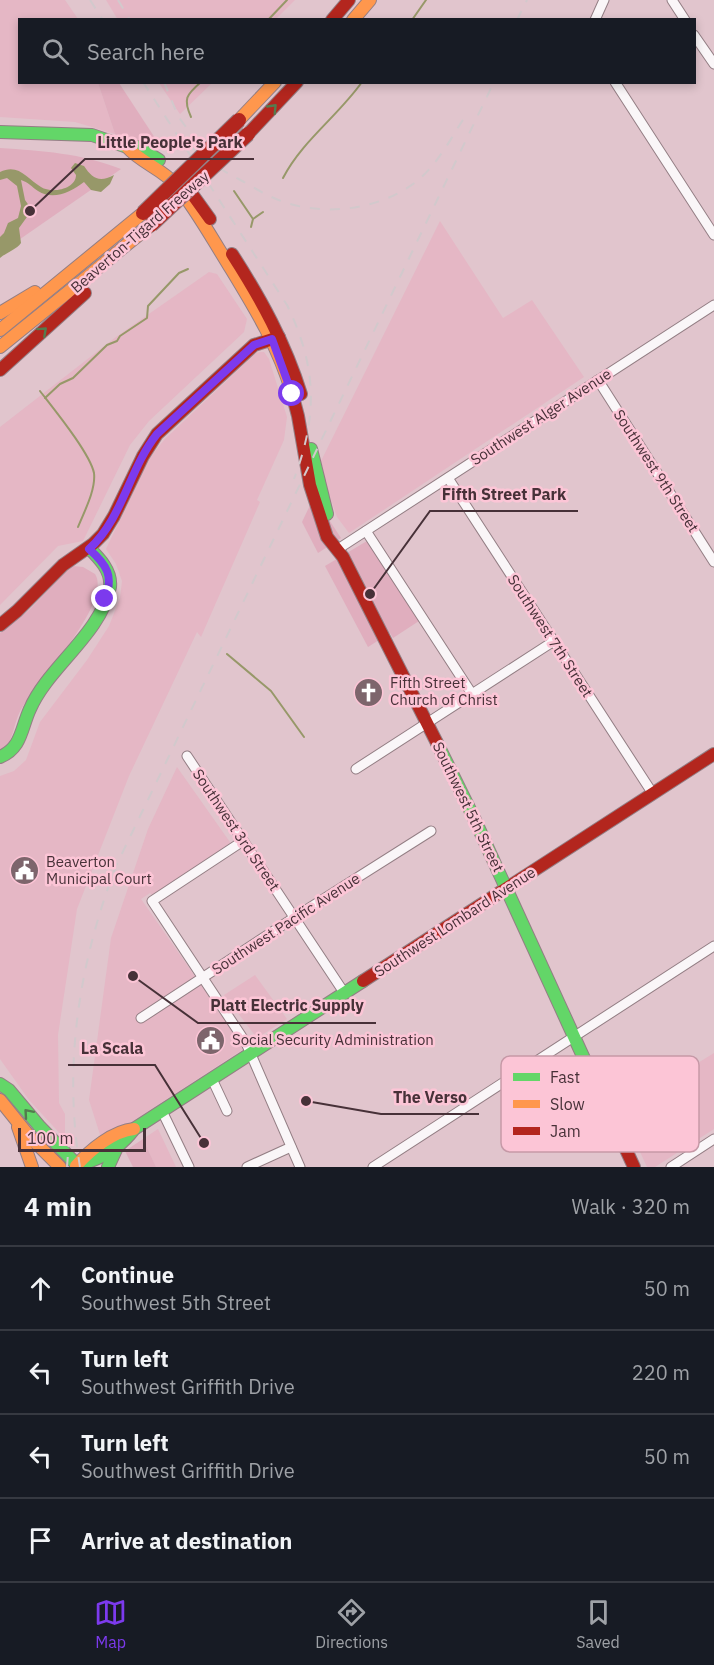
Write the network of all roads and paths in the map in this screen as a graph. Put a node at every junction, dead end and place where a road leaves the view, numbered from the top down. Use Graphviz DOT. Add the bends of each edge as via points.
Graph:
graph roads {
  1 [pos="349,0"];
  2 [pos="370,0"];
  3 [pos="604,0"];
  4 [pos="672,0"];
  5 [pos="334,18"];
  6 [pos="355,18"];
  7 [pos="596,18"];
  8 [pos="684,18"];
  9 [pos="696,37"];
  10 [pos="714,64"];
  11 [pos="273,84"];
  12 [pos="295,84"];
  13 [pos="616,84"];
  14 [pos="0,132"];
  15 [pos="714,235"];
  16 [pos="135,240"];
  17 [pos="58,284"];
  18 [pos="714,305"];
  19 [pos="0,313"];
  20 [pos="0,330"];
  21 [pos="276,338"];
  22 [pos="0,347"];
  23 [pos="0,370"];
  24 [pos="598,380"];
  25 [pos="448,478"];
  26 [pos="366,531"];
  27 [pos="89,549"];
  28 [pos="338,549"];
  29 [pos="714,562"];
  30 [pos="0,625"];
  31 [pos="554,641"];
  32 [pos="472,694"];
  33 [pos="427,723"];
  34 [pos="714,754"];
  35 [pos="187,756"];
  36 [pos="0,757"];
  37 [pos="356,769"];
  38 [pos="653,794"];
  39 [pos="431,831"];
  40 [pos="243,841"];
  41 [pos="507,888"];
  42 [pos="295,917"];
  43 [pos="714,946"];
  44 [pos="203,978"];
  45 [pos="345,993"];
  46 [pos="141,1018"];
  47 [pos="574,1037"];
  48 [pos="250,1055"];
  49 [pos="545,1056"];
  50 [pos="583,1056"];
  51 [pos="212,1079"];
  52 [pos="0,1084"];
  53 [pos="501,1084"];
  54 [pos="0,1100"];
  55 [pos="162,1111"];
  56 [pos="227,1111"];
  57 [pos="17,1122"];
  58 [pos="134,1129"];
  59 [pos="714,1139"];
  60 [pos="118,1145"];
  61 [pos="291,1147"];
  62 [pos="699,1149"];
  63 [pos="627,1152"];
  64 [pos="694,1152"];
  65 [pos="77,1166"];
  66 [pos="32,1167"];
  67 [pos="60,1167"];
  68 [pos="108,1167"];
  69 [pos="189,1167"];
  70 [pos="247,1167"];
  71 [pos="300,1167"];
  72 [pos="373,1167"];
  73 [pos="634,1167"];
  74 [pos="671,1167"];
  1 -- 5 [label="main road"];
  2 -- 6 [label="main road"];
  3 -- 7 [label="street"];
  4 -- 8 [label="street"];
  9 -- 10 [label="street"];
  11 -- 17 [label="main road, Beaverton-Tigard Freeway, bridge" via="143,213"];
  16 -- 12 [label="main road, Beaverton-Tigard Freeway, one-way, bridge"];
  13 -- 15 [label="street"];
  14 -- 21 [label="main road, Southwest 5th Street" via="104,138 138,147 161,161 190,190 261,298"];
  16 -- 22 [label="main road, Beaverton-Tigard Freeway"];
  23 -- 16 [label="main road, one-way" via="120,260"];
  17 -- 19 [label="main road" via="41,288"];
  17 -- 20 [label="main road, Beaverton-Tigard Freeway"];
  18 -- 24 [label="street, Southwest Alger Avenue"];
  21 -- 27 [label="main road" via="254,345 157,434 107,530"];
  21 -- 28 [label="main road, Southwest 5th Street" via="300,391 315,469"];
  24 -- 25 [label="street, Southwest Alger Avenue"];
  24 -- 29 [label="street, Southwest 9th Street"];
  25 -- 26 [label="street, Southwest Alger Avenue"];
  25 -- 31 [label="street, Southwest 7th Street"];
  26 -- 28 [label="street, Southwest Alger Avenue"];
  26 -- 32 [label="street"];
  27 -- 30 [label="main road" via="61,567"];
  27 -- 36 [label="main road" via="105,565 109,576 105,599 86,636 34,701 18,745"];
  28 -- 33 [label="main road, Southwest 5th Street"];
  31 -- 32 [label="street"];
  31 -- 38 [label="street, Southwest 7th Street"];
  32 -- 33 [label="street"];
  33 -- 37 [label="street"];
  33 -- 41 [label="main road, Southwest 5th Street"];
  34 -- 38 [label="main road, Southwest Lombard Avenue"];
  35 -- 40 [label="street, Southwest 3rd Street"];
  38 -- 41 [label="main road, Southwest Lombard Avenue"];
  39 -- 42 [label="street, Southwest Pacific Avenue"];
  40 -- 42 [label="street, Southwest 3rd Street"];
  40 -- 44 [label="street" via="152,901"];
  41 -- 45 [label="main road, Southwest Lombard Avenue"];
  41 -- 47 [label="main road, Southwest 5th Street"];
  42 -- 44 [label="street, Southwest Pacific Avenue"];
  42 -- 45 [label="street, Southwest 3rd Street"];
  43 -- 47 [label="street"];
  44 -- 46 [label="street, Southwest Pacific Avenue"];
  44 -- 48 [label="street"];
  45 -- 48 [label="main road, Southwest Lombard Avenue"];
  47 -- 49 [label="street"];
  47 -- 50 [label="main road, Southwest 5th Street"];
  48 -- 51 [label="main road, Southwest Lombard Avenue"];
  48 -- 61 [label="street"];
  51 -- 55 [label="main road, Southwest Lombard Avenue"];
  51 -- 56 [label="street"];
  65 -- 52 [label="main road, one-way" via="9,1089"];
  53 -- 72 [label="street"];
  54 -- 57 [label="main road"];
  55 -- 58 [label="main road, Southwest Lombard Avenue"];
  55 -- 69 [label="street"];
  57 -- 66 [label="main road"];
  57 -- 67 [label="main road"];
  58 -- 60 [label="main road, Southwest Lombard Avenue"];
  58 -- 65 [label="main road, Southwest Lombard Avenue" via="123,1130 86,1154"];
  59 -- 62 [label="street"];
  60 -- 65 [label="main road, Southwest Lombard Avenue"];
  60 -- 68 [label="main road"];
  61 -- 70 [label="street"];
  61 -- 71 [label="street"];
  63 -- 73 [label="main road, Southwest 5th Street"];
  64 -- 74 [label="street"];
}
